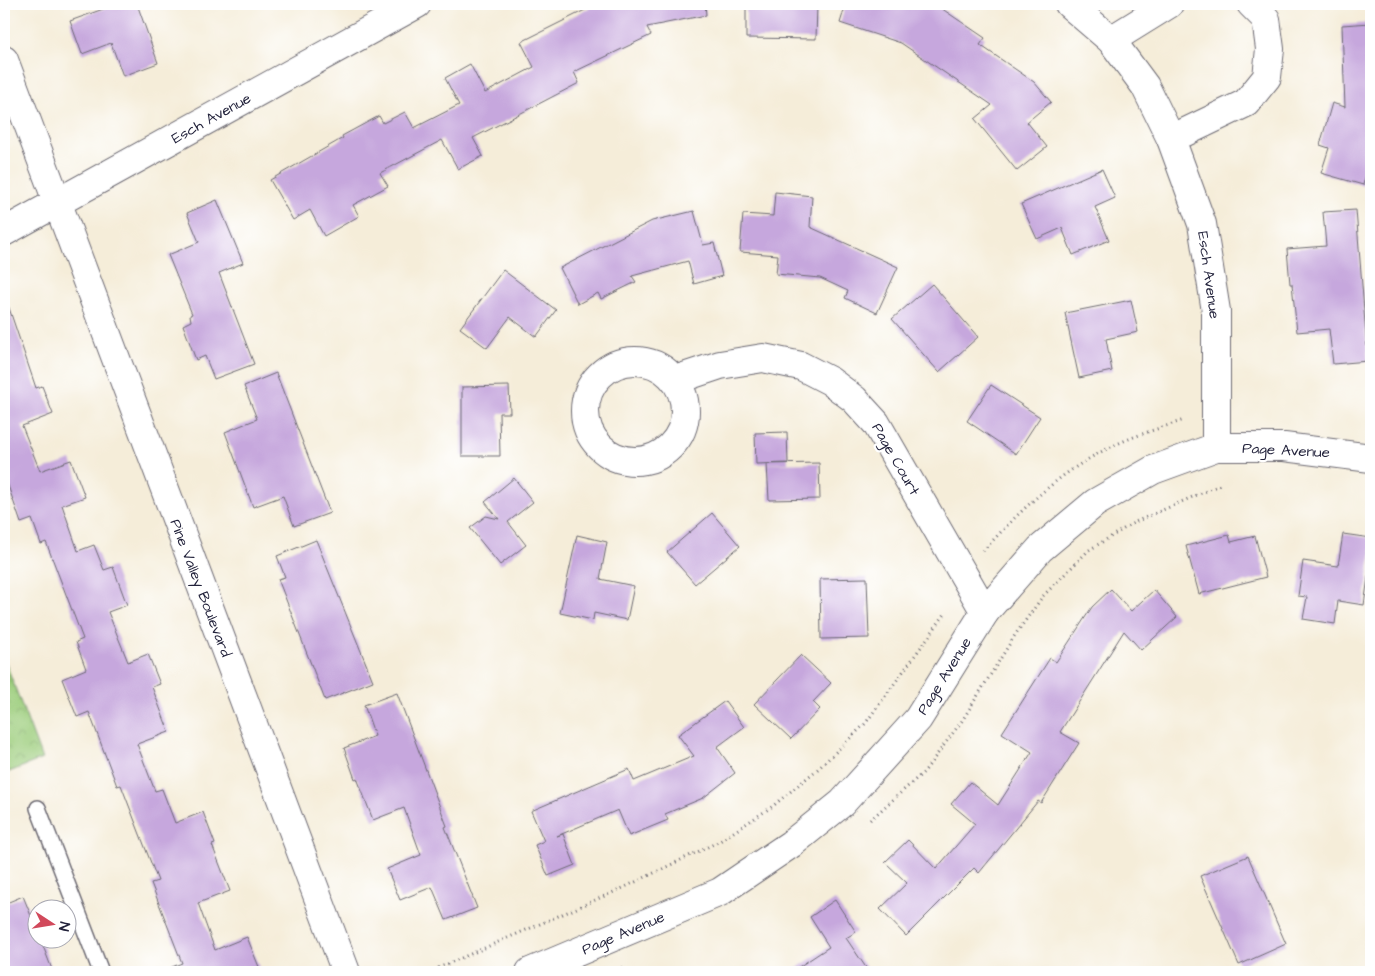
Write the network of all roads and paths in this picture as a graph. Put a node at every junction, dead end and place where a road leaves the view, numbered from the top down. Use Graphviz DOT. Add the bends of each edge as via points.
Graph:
graph roads {
  1 [pos="417,4"];
  2 [pos="1069,4"];
  3 [pos="1169,4"];
  4 [pos="1251,4"];
  5 [pos="1111,40"];
  6 [pos="4,60"];
  7 [pos="1171,139"];
  8 [pos="56,204"];
  9 [pos="4,232"];
  10 [pos="675,380"];
  11 [pos="1184,420"];
  12 [pos="1216,447"];
  13 [pos="1371,458"];
  14 [pos="978,556"];
  15 [pos="985,612"];
  16 [pos="944,614"];
  17 [pos="38,808"];
  18 [pos="101,972"];
  19 [pos="346,972"];
  20 [pos="429,972"];
  21 [pos="530,972"];
  1 -- 8 [label="street, Esch Avenue"];
  2 -- 5 [label="street, Esch Avenue"];
  3 -- 5 [label="street"];
  4 -- 7 [label="street" via="1266,19 1270,50 1267,78 1246,103"];
  5 -- 7 [label="street, Esch Avenue" via="1145,86"];
  6 -- 8 [label="street, Pine Valley Boulevard"];
  7 -- 12 [label="street, Esch Avenue" via="1202,224 1216,311"];
  8 -- 9 [label="street, Esch Avenue"];
  8 -- 19 [label="street, Pine Valley Boulevard"];
  10 -- 15 [label="street, Page Court" via="720,365 763,358 801,366 830,381 854,399 876,423"];
  11 -- 14 [label="path" via="1113,446 1054,481 1020,511"];
  12 -- 13 [label="street, Page Avenue" via="1284,448"];
  12 -- 15 [label="street, Page Avenue" via="1153,470 1095,503 1040,549"];
  15 -- 21 [label="street, Page Avenue" via="918,719 842,803 791,844 720,892"];
  16 -- 20 [label="path" via="865,724 773,806 720,841 624,888"];
  17 -- 18 [label="lane"];
}
